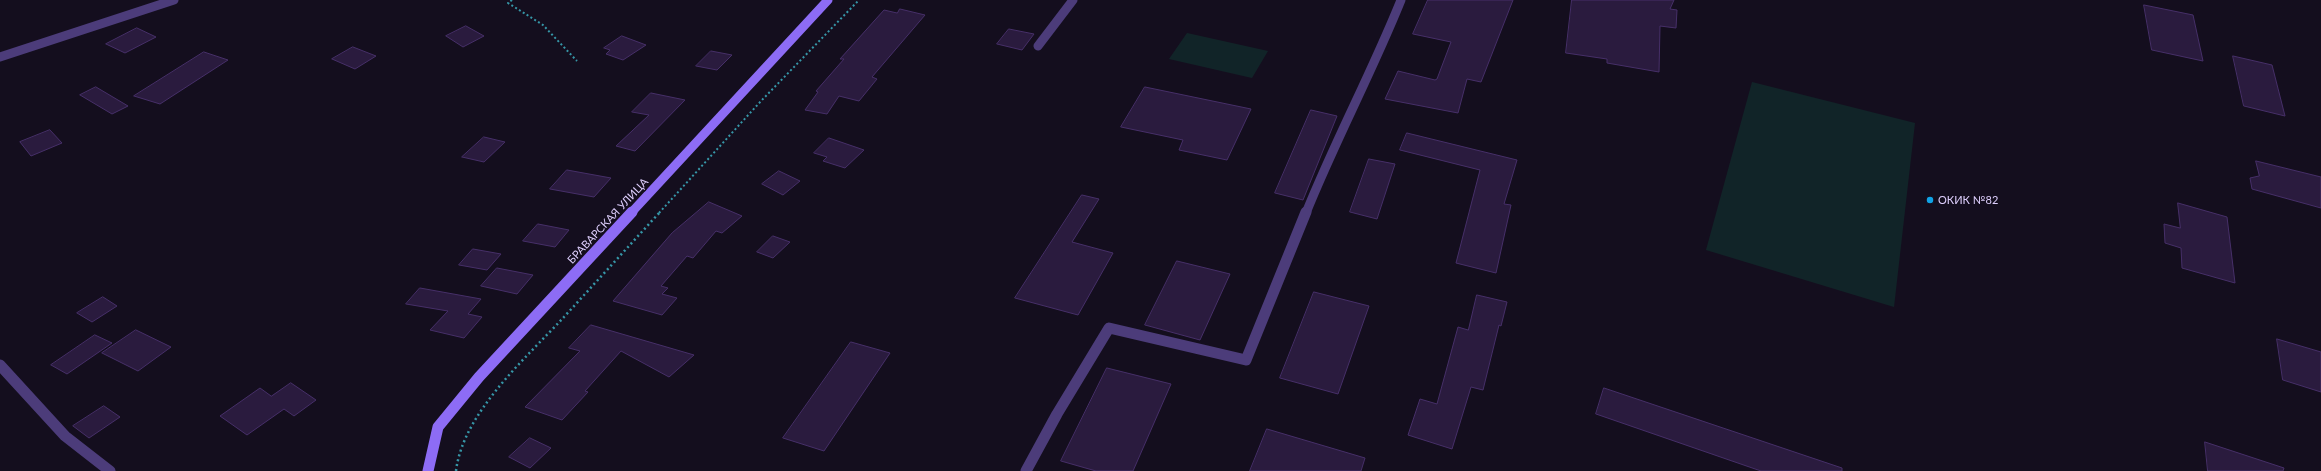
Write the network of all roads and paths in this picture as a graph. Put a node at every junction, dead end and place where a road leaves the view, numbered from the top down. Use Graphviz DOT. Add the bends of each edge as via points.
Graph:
graph roads {
  1 [pos="174,0"];
  2 [pos="512,0"];
  3 [pos="828,0"];
  4 [pos="859,0"];
  5 [pos="1073,0"];
  6 [pos="1401,0"];
  7 [pos="1038,46"];
  8 [pos="0,57"];
  9 [pos="577,61"];
  10 [pos="0,365"];
  11 [pos="110,471"];
  12 [pos="428,471"];
  13 [pos="456,471"];
  14 [pos="1026,471"];
  1 -- 8 [label="street"];
  2 -- 9 [label="path" via="508,3 543,25"];
  3 -- 12 [label="main road, БРАВАРСКАЯ УЛИЦА" via="479,377 438,427"];
  4 -- 13 [label="path" via="761,101 506,380 470,430 457,460"];
  5 -- 7 [label="street"];
  6 -- 14 [label="street" via="1378,58 1322,173 1246,360 1109,328 1056,414"];
  10 -- 11 [label="street" via="50,423 88,457"];
}
